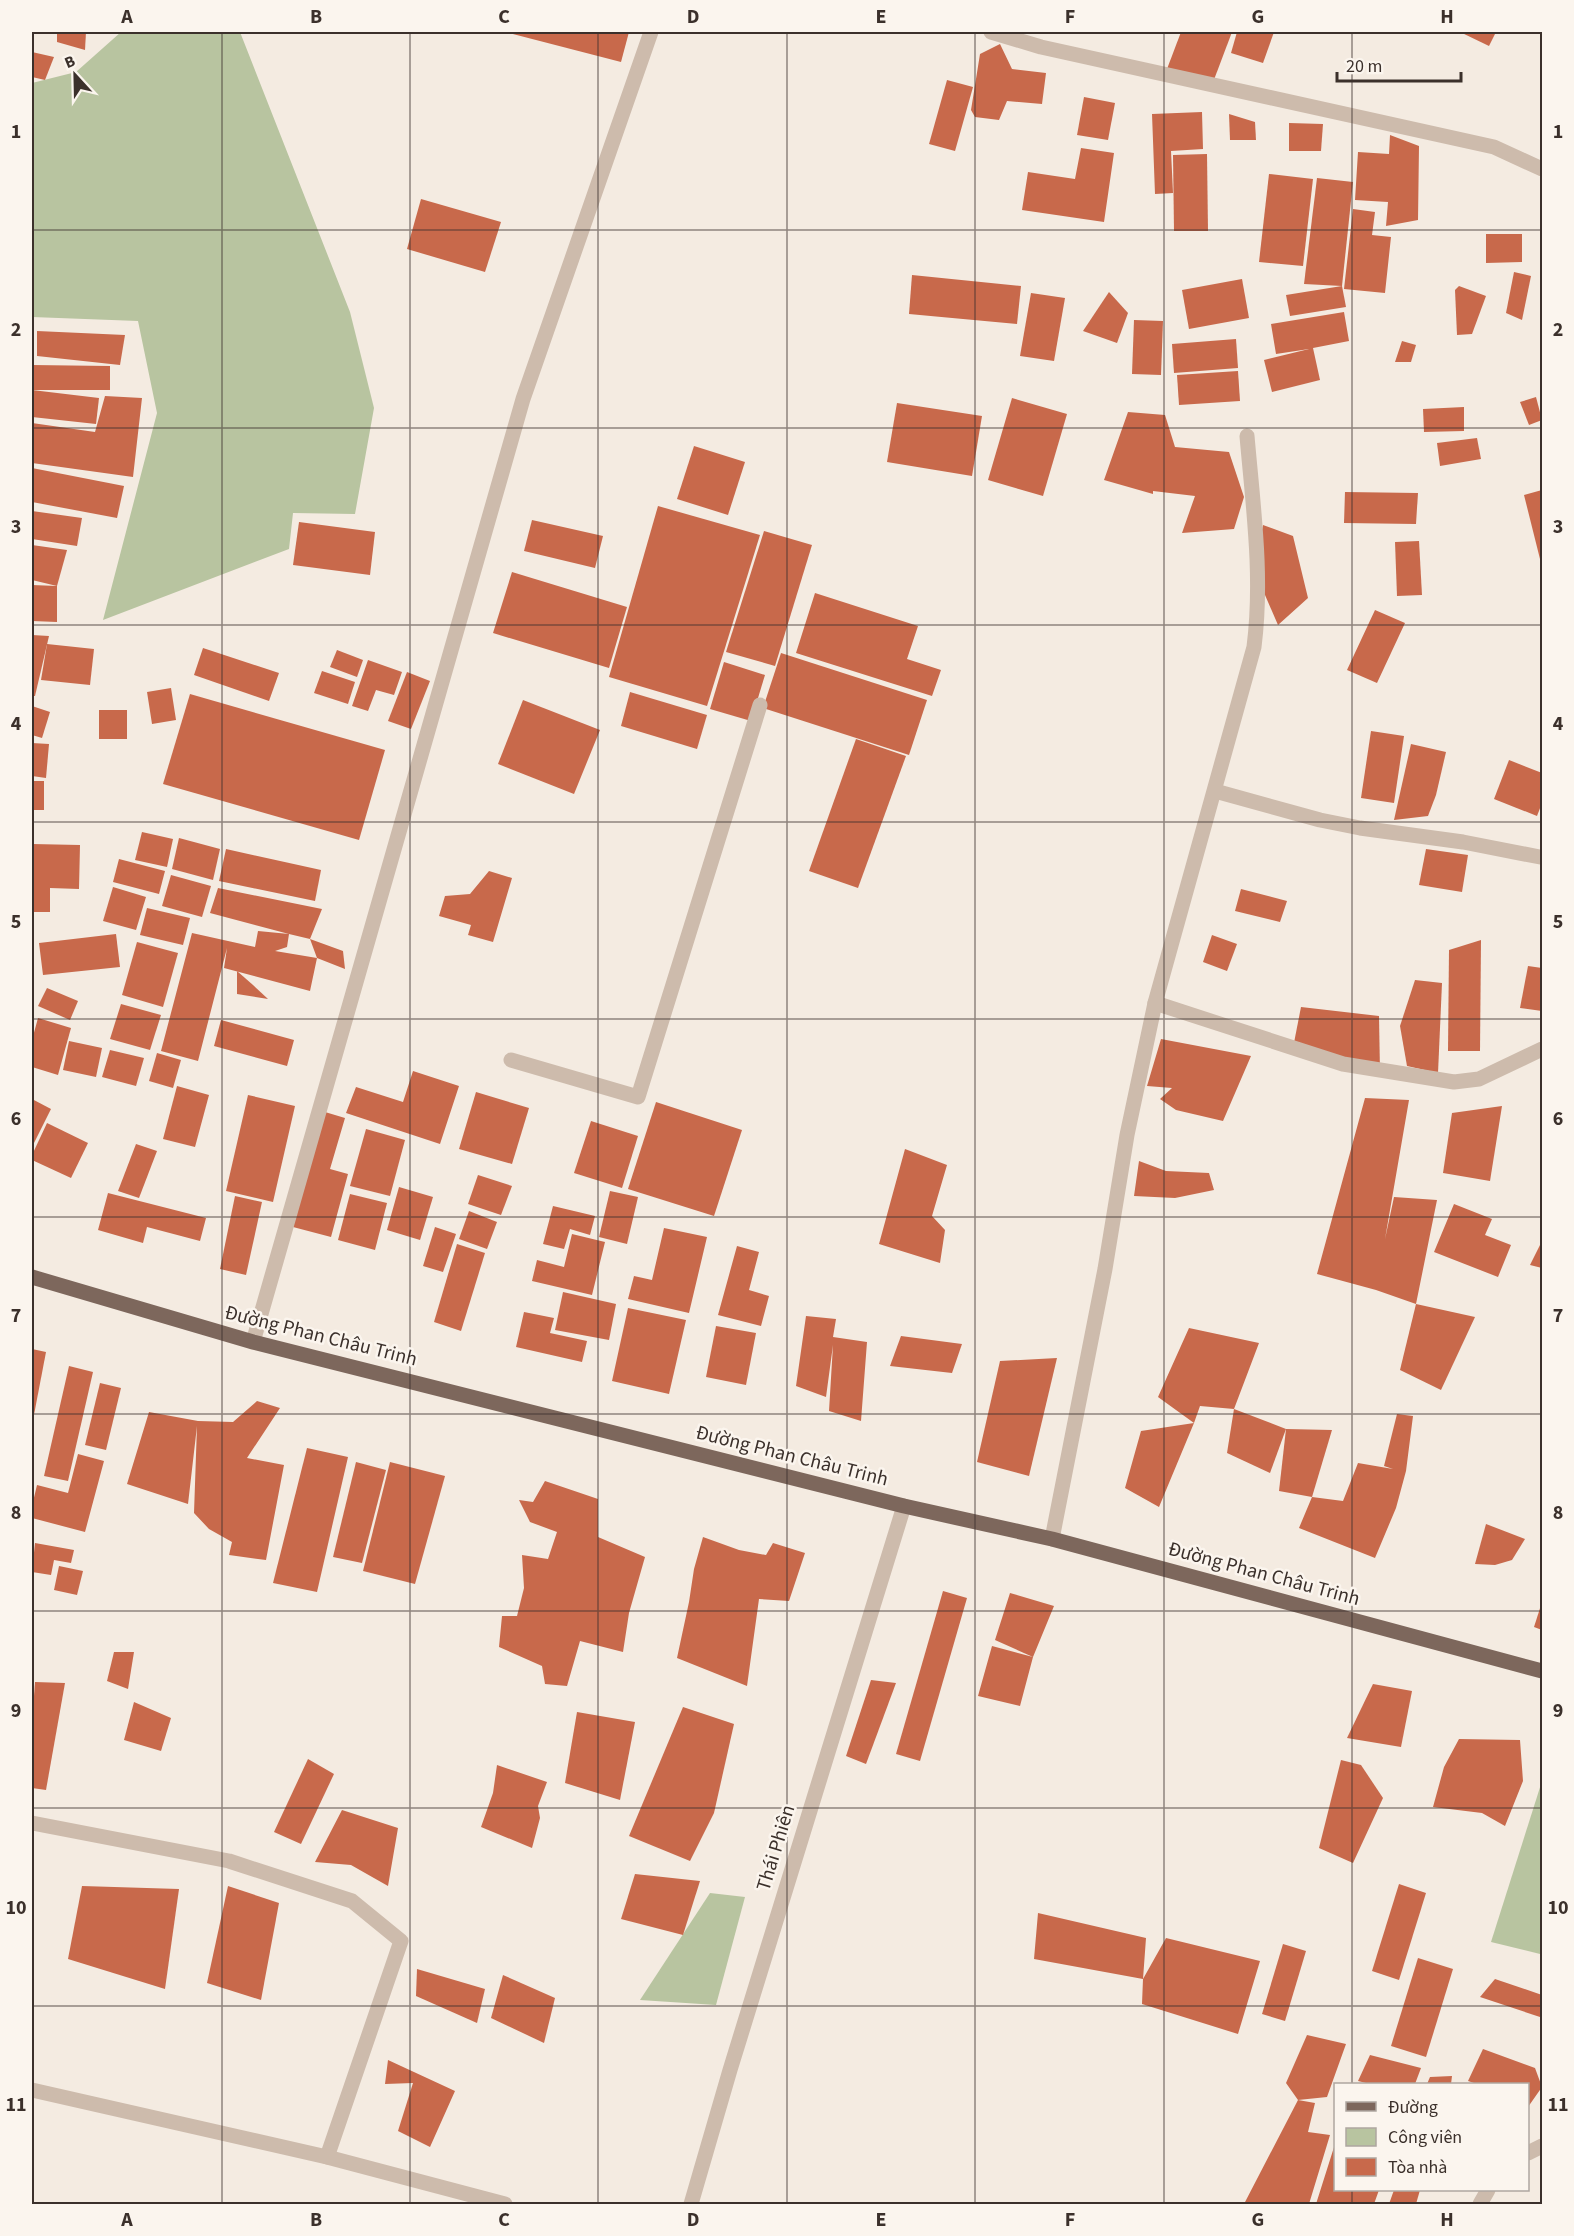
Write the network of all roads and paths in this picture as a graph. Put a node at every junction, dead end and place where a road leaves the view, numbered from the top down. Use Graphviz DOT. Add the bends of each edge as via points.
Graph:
graph roads {
  1 [pos="651,32"];
  2 [pos="991,32"];
  3 [pos="1542,169"];
  4 [pos="1247,436"];
  5 [pos="760,705"];
  6 [pos="1215,791"];
  7 [pos="1540,857"];
  8 [pos="1155,1003"];
  9 [pos="1542,1049"];
  10 [pos="511,1060"];
  11 [pos="32,1277"];
  12 [pos="253,1342"];
  13 [pos="904,1506"];
  14 [pos="1052,1539"];
  15 [pos="1542,1671"];
  16 [pos="32,1824"];
  17 [pos="32,2090"];
  18 [pos="327,2157"];
  19 [pos="1487,2191"];
  20 [pos="505,2205"];
  21 [pos="691,2205"];
  22 [pos="1480,2205"];
  1 -- 12 [label="street" via="523,399"];
  2 -- 3 [label="street" via="1041,47 1494,147"];
  4 -- 6 [label="street" via="1258,612 1254,647"];
  5 -- 10 [label="street" via="638,1097"];
  6 -- 7 [label="street" via="1320,820"];
  6 -- 8 [label="street"];
  8 -- 9 [label="street" via="1343,1064 1454,1082 1479,1079"];
  8 -- 14 [label="street"];
  11 -- 12 [label="main road, Đường Phan Châu Trinh"];
  12 -- 13 [label="main road, Đường Phan Châu Trinh"];
  13 -- 14 [label="main road, Đường Phan Châu Trinh"];
  13 -- 21 [label="street, Thái Phiên"];
  14 -- 15 [label="main road, Đường Phan Châu Trinh"];
  16 -- 18 [label="street" via="229,1861 352,1901 401,1941"];
  17 -- 18 [label="street"];
  18 -- 20 [label="street"];
  19 -- 22 [label="street"];
}
